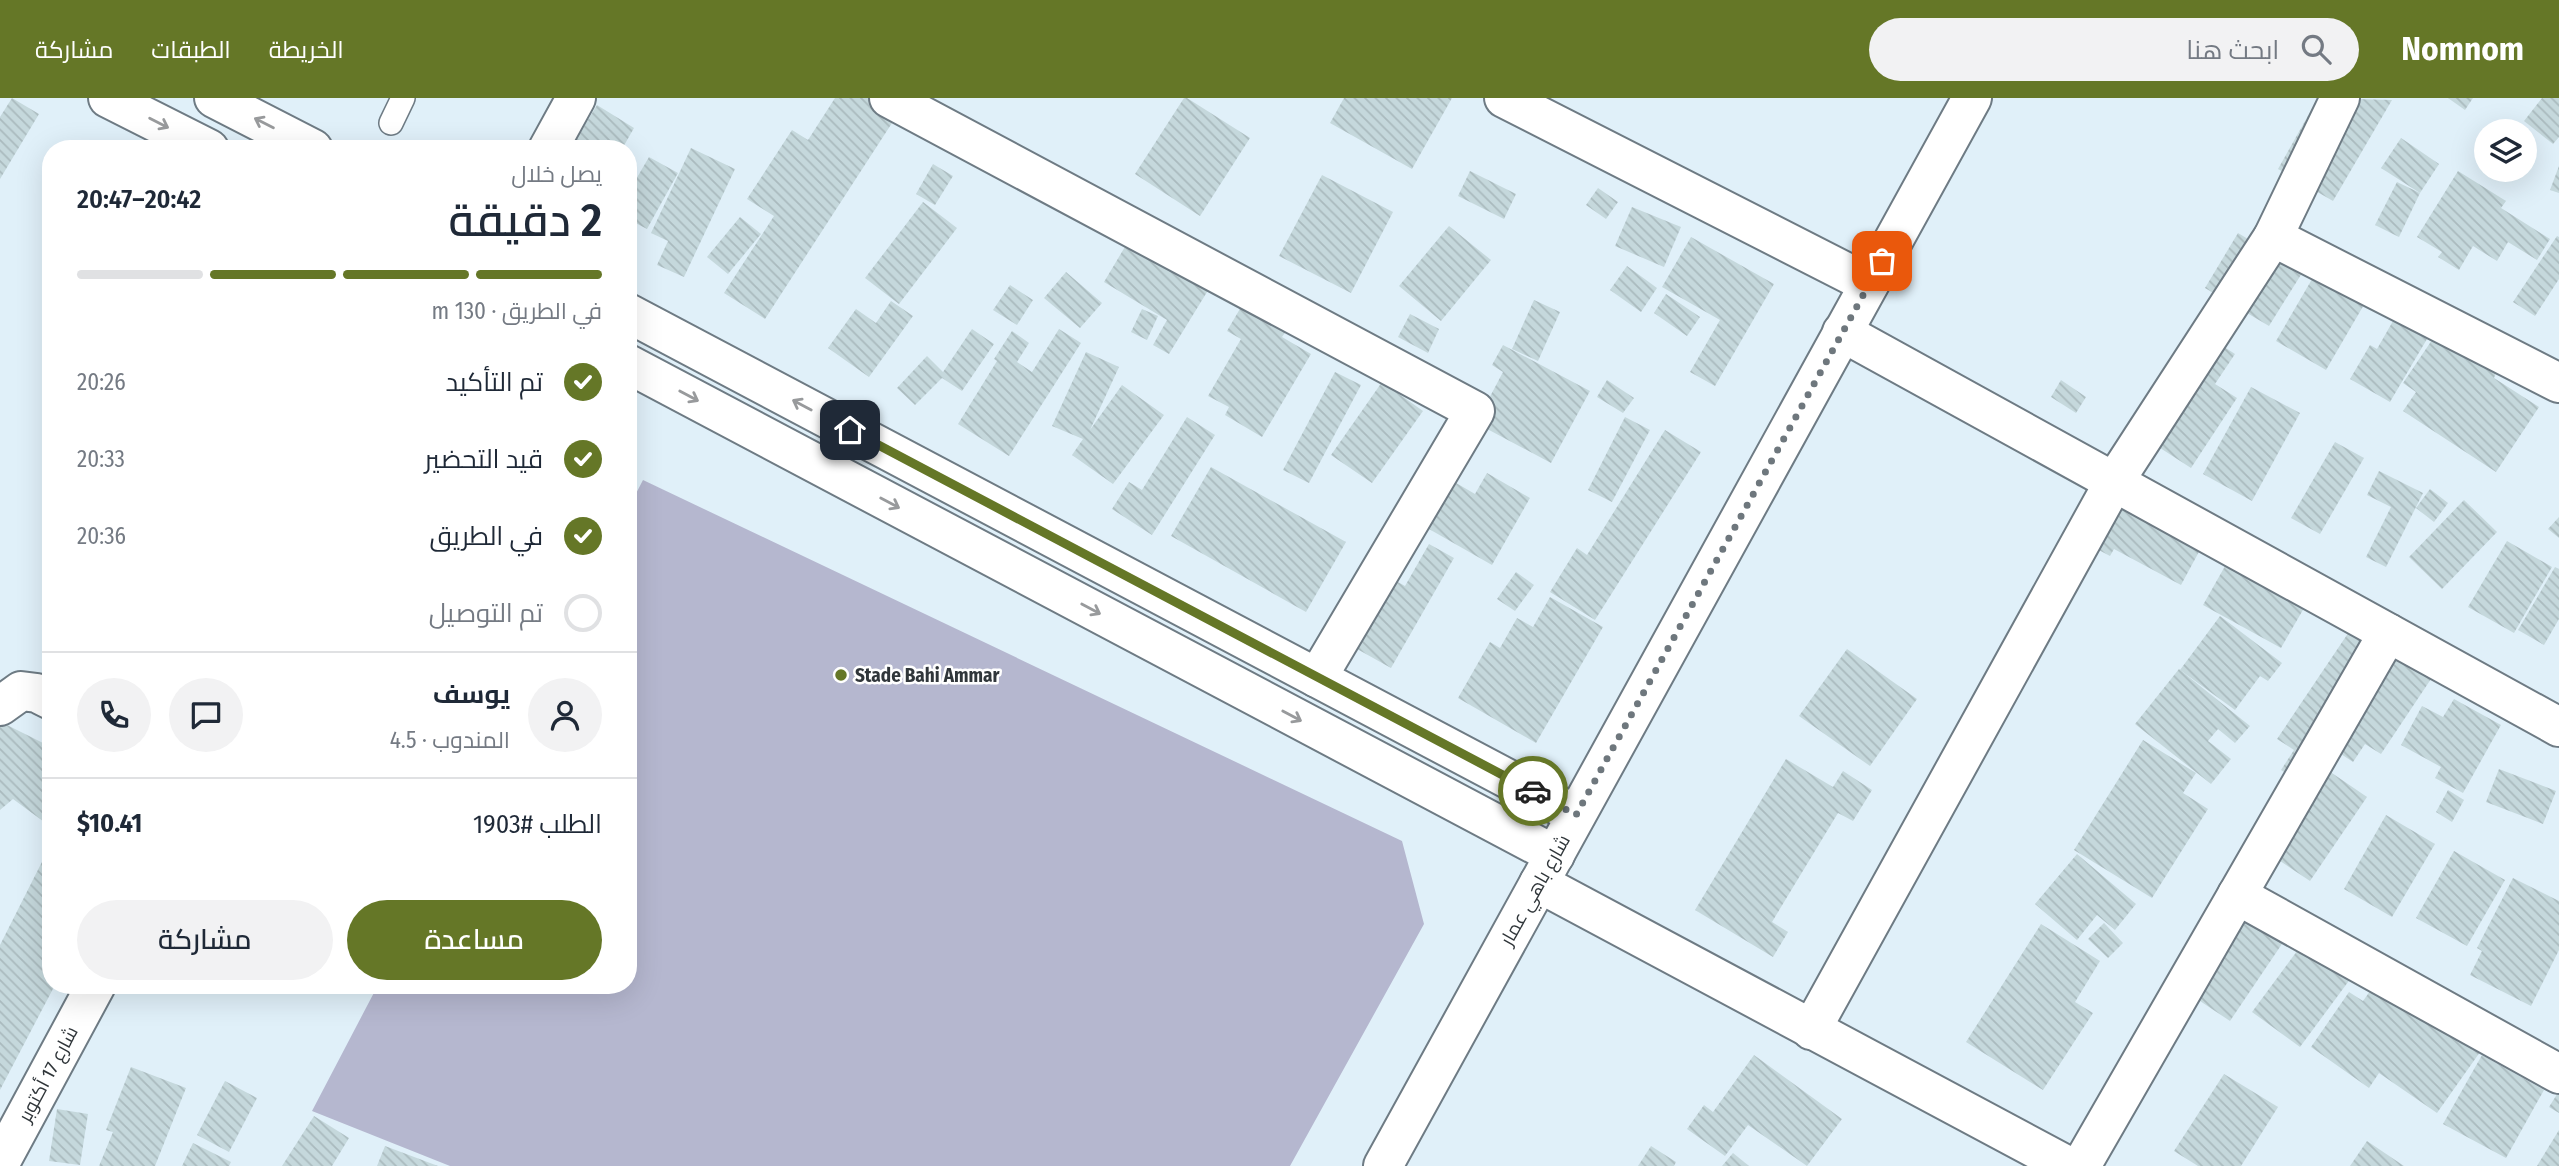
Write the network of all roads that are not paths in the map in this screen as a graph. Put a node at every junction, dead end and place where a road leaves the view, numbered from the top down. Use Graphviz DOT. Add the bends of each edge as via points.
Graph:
graph roads {
  1 [pos="214,98"];
  2 [pos="403,98"];
  3 [pos="576,98"];
  4 [pos="889,98"];
  5 [pos="1972,98"];
  6 [pos="2340,98"];
  7 [pos="111,99"];
  8 [pos="1517,101"];
  9 [pos="391,123"];
  10 [pos="191,140"];
  11 [pos="296,140"];
  12 [pos="553,140"];
  13 [pos="2273,237"];
  14 [pos="1869,284"];
  15 [pos="637,318"];
  16 [pos="1842,332"];
  17 [pos="637,369"];
  18 [pos="2559,383"];
  19 [pos="2114,482"];
  20 [pos="2388,633"];
  21 [pos="1318,678"];
  22 [pos="42,696"];
  23 [pos="0,706"];
  24 [pos="2559,727"];
  25 [pos="1576,815"];
  26 [pos="1547,869"];
  27 [pos="2237,895"];
  28 [pos="91,994"];
  29 [pos="1811,1030"];
  30 [pos="2559,1074"];
  31 [pos="0,1163"];
  32 [pos="1383,1166"];
  33 [pos="2068,1166"];
  34 [pos="2081,1166"];
  11 -- 1 [label="street, one-way"];
  2 -- 9 [label="lane"];
  3 -- 12 [label="street"];
  4 -- 21 [label="street" via="1475,411"];
  5 -- 14 [label="street, شارع باهي عمار"];
  6 -- 13 [label="street"];
  7 -- 10 [label="street, one-way"];
  8 -- 14 [label="street"];
  13 -- 18 [label="street"];
  13 -- 19 [label="street"];
  14 -- 16 [label="street, شارع باهي عمار"];
  21 -- 15 [label="street, one-way"];
  16 -- 19 [label="street"];
  16 -- 25 [label="street, شارع باهي عمار"];
  17 -- 26 [label="street, one-way"];
  19 -- 20 [label="street"];
  19 -- 29 [label="street"];
  20 -- 24 [label="street"];
  20 -- 27 [label="street"];
  21 -- 25 [label="street"];
  22 -- 23 [label="street" via="21,691"];
  25 -- 26 [label="street, شارع باهي عمار"];
  26 -- 29 [label="street"];
  26 -- 32 [label="street, شارع باهي عمار"];
  27 -- 30 [label="street"];
  27 -- 34 [label="street"];
  28 -- 31 [label="street, شارع 17 أكتوبر"];
  29 -- 33 [label="street"];
}
